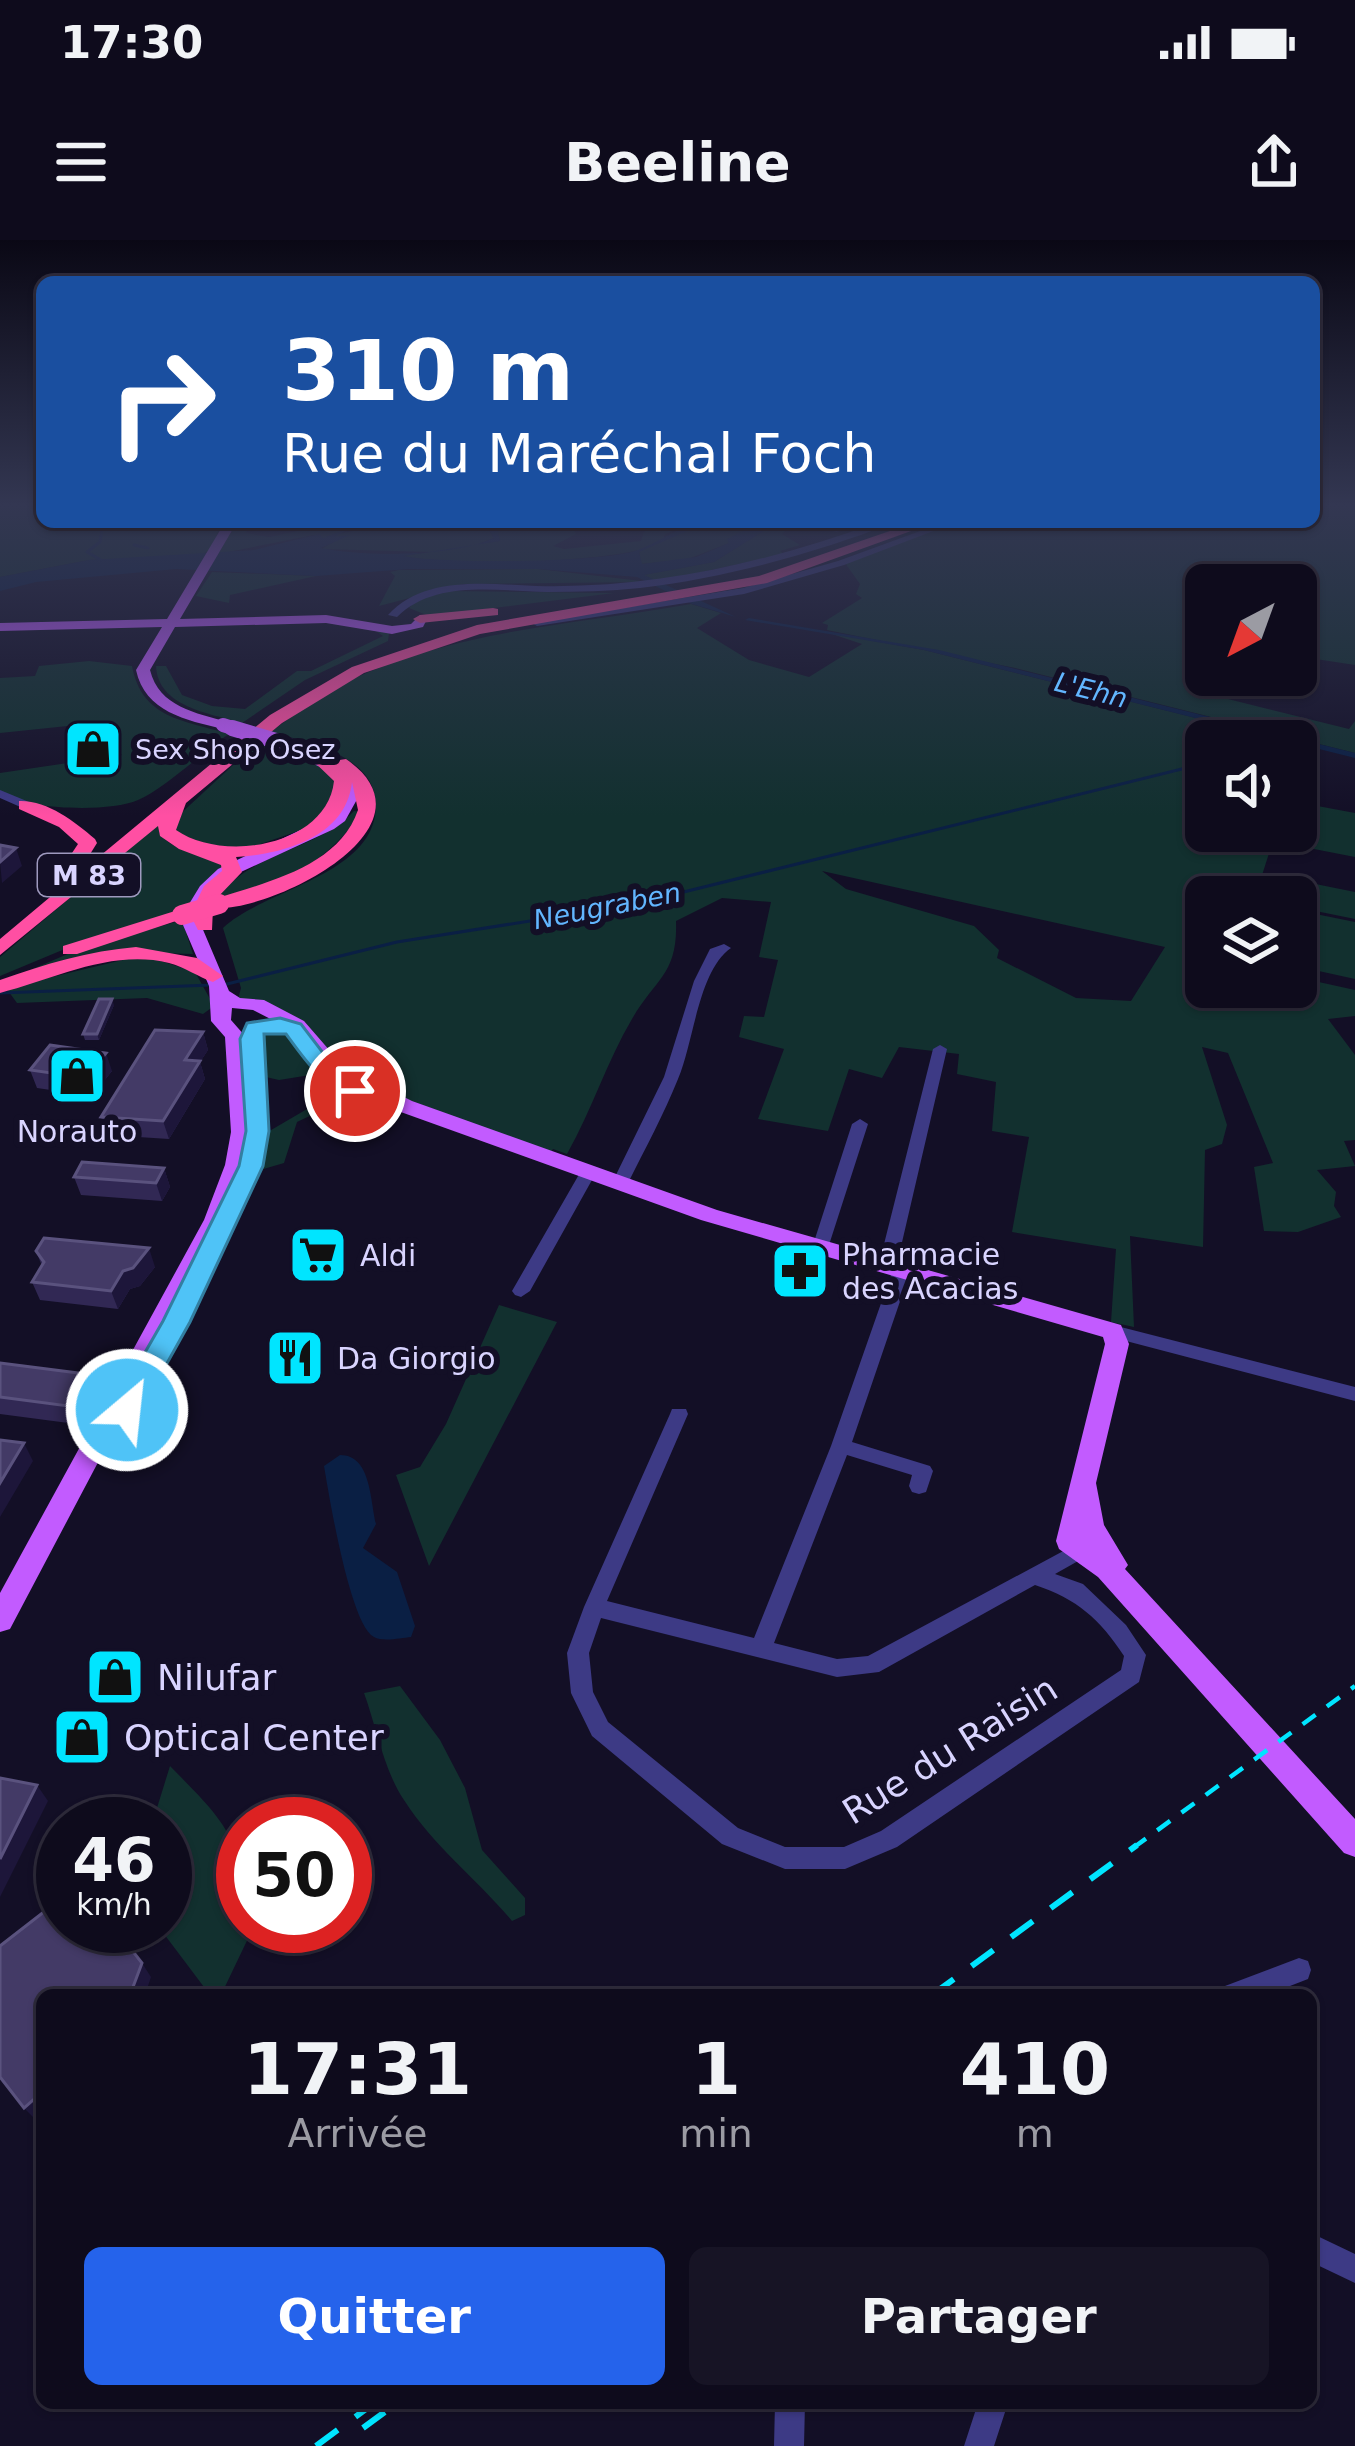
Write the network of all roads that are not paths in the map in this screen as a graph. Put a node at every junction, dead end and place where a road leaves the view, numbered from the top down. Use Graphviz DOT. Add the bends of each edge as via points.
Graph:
graph roads {
  1 [pos="167,610"];
  2 [pos="177,610"];
  3 [pos="200,610"];
  4 [pos="407,610"];
  5 [pos="499,610"];
  6 [pos="564,610"];
  7 [pos="592,610"];
  8 [pos="231,618"];
  9 [pos="398,618"];
  10 [pos="131,620"];
  11 [pos="0,625"];
  12 [pos="167,627"];
  13 [pos="350,665"];
  14 [pos="308,752"];
  15 [pos="0,794"];
  16 [pos="177,801"];
  17 [pos="25,805"];
  18 [pos="339,818"];
  19 [pos="214,853"];
  20 [pos="232,869"];
  21 [pos="66,878"];
  22 [pos="205,926"];
  23 [pos="0,931"];
  24 [pos="724,948"];
  25 [pos="0,949"];
  26 [pos="0,984"];
  27 [pos="234,1004"];
  28 [pos="940,1049"];
  29 [pos="860,1124"];
  30 [pos="590,1171"];
  31 [pos="620,1183"];
  32 [pos="820,1248"];
  33 [pos="894,1270"];
  34 [pos="521,1291"];
  35 [pos="1113,1331"];
  36 [pos="1355,1394"];
  37 [pos="679,1414"];
  38 [pos="841,1446"];
  39 [pos="919,1486"];
  40 [pos="1083,1540"];
  41 [pos="1035,1576"];
  42 [pos="1012,1584"];
  43 [pos="594,1607"];
  44 [pos="0,1621"];
  45 [pos="0,1646"];
  46 [pos="761,1648"];
  47 [pos="1355,1842"];
  48 [pos="1299,1970"];
  49 [pos="1250,1989"];
  50 [pos="1317,2250"];
  51 [pos="1355,2270"];
  52 [pos="790,2409"];
  53 [pos="991,2409"];
  54 [pos="789,2446"];
  55 [pos="980,2446"];
  1 -- 10 [label="main road"];
  2 -- 12 [label="main road"];
  3 -- 8 [label="main road"];
  4 -- 9 [label="street"];
  5 -- 9 [label="highway"];
  6 -- 13 [label="highway, M 83" via="468,626"];
  7 -- 16 [label="highway, M 83" via="461,634 394,656 312,694"];
  8 -- 9 [label="main road"];
  8 -- 12 [label="main road"];
  9 -- 12 [label="main road"];
  9 -- 13 [label="highway" via="394,639"];
  10 -- 11 [label="main road"];
  10 -- 12 [label="main road"];
  11 -- 12 [label="main road"];
  12 -- 14 [label="main road, bridge" via="143,670 154,697"];
  13 -- 21 [label="highway, M 83" via="257,720"];
  14 -- 18 [label="main road" via="352,784"];
  14 -- 19 [label="highway" via="343,781 334,813 284,843"];
  14 -- 26 [label="highway, bridge" via="353,772 366,789 365,819 314,869 63,952"];
  15 -- 17 [label="street"];
  16 -- 19 [label="highway" via="166,832 186,848"];
  16 -- 25 [label="highway, M 83"];
  17 -- 21 [label="highway" via="88,843"];
  18 -- 20 [label="main road"];
  18 -- 22 [label="main road" via="227,880 207,905"];
  19 -- 20 [label="highway"];
  20 -- 22 [label="highway" via="205,898"];
  20 -- 27 [label="main road" via="208,886 192,914"];
  21 -- 23 [label="highway, M 83"];
  22 -- 27 [label="main road"];
  24 -- 31 [label="street" via="701,981 672,1077"];
  26 -- 27 [label="highway" via="147,954 195,962"];
  27 -- 30 [label="main road" via="294,1029 334,1079 355,1091"];
  27 -- 44 [label="main road" via="236,1165 215,1220"];
  27 -- 45 [label="main road" via="251,1039 257,1131 242,1187"];
  28 -- 33 [label="street"];
  29 -- 32 [label="street"];
  30 -- 31 [label="main road"];
  30 -- 34 [label="street"];
  31 -- 32 [label="main road"];
  32 -- 33 [label="main road"];
  33 -- 35 [label="main road"];
  33 -- 38 [label="street"];
  35 -- 36 [label="street"];
  35 -- 40 [label="main road"];
  37 -- 43 [label="street, Rue du Raisin"];
  38 -- 39 [label="street" via="923,1472"];
  38 -- 46 [label="street"];
  40 -- 41 [label="street"];
  40 -- 42 [label="street"];
  40 -- 47 [label="main road" via="1215,1670 1262,1738"];
  41 -- 42 [label="street"];
  41 -- 43 [label="street, Rue du Raisin" via="1076,1590 1119,1631 1135,1655 1131,1676 889,1839 845,1858 785,1858 730,1835 600,1729 581,1693 578,1653"];
  42 -- 46 [label="street" via="871,1665 837,1668"];
  43 -- 46 [label="street"];
  48 -- 49 [label="street"];
  50 -- 51 [label="street"];
  52 -- 54 [label="street"];
  53 -- 55 [label="street"];
}
